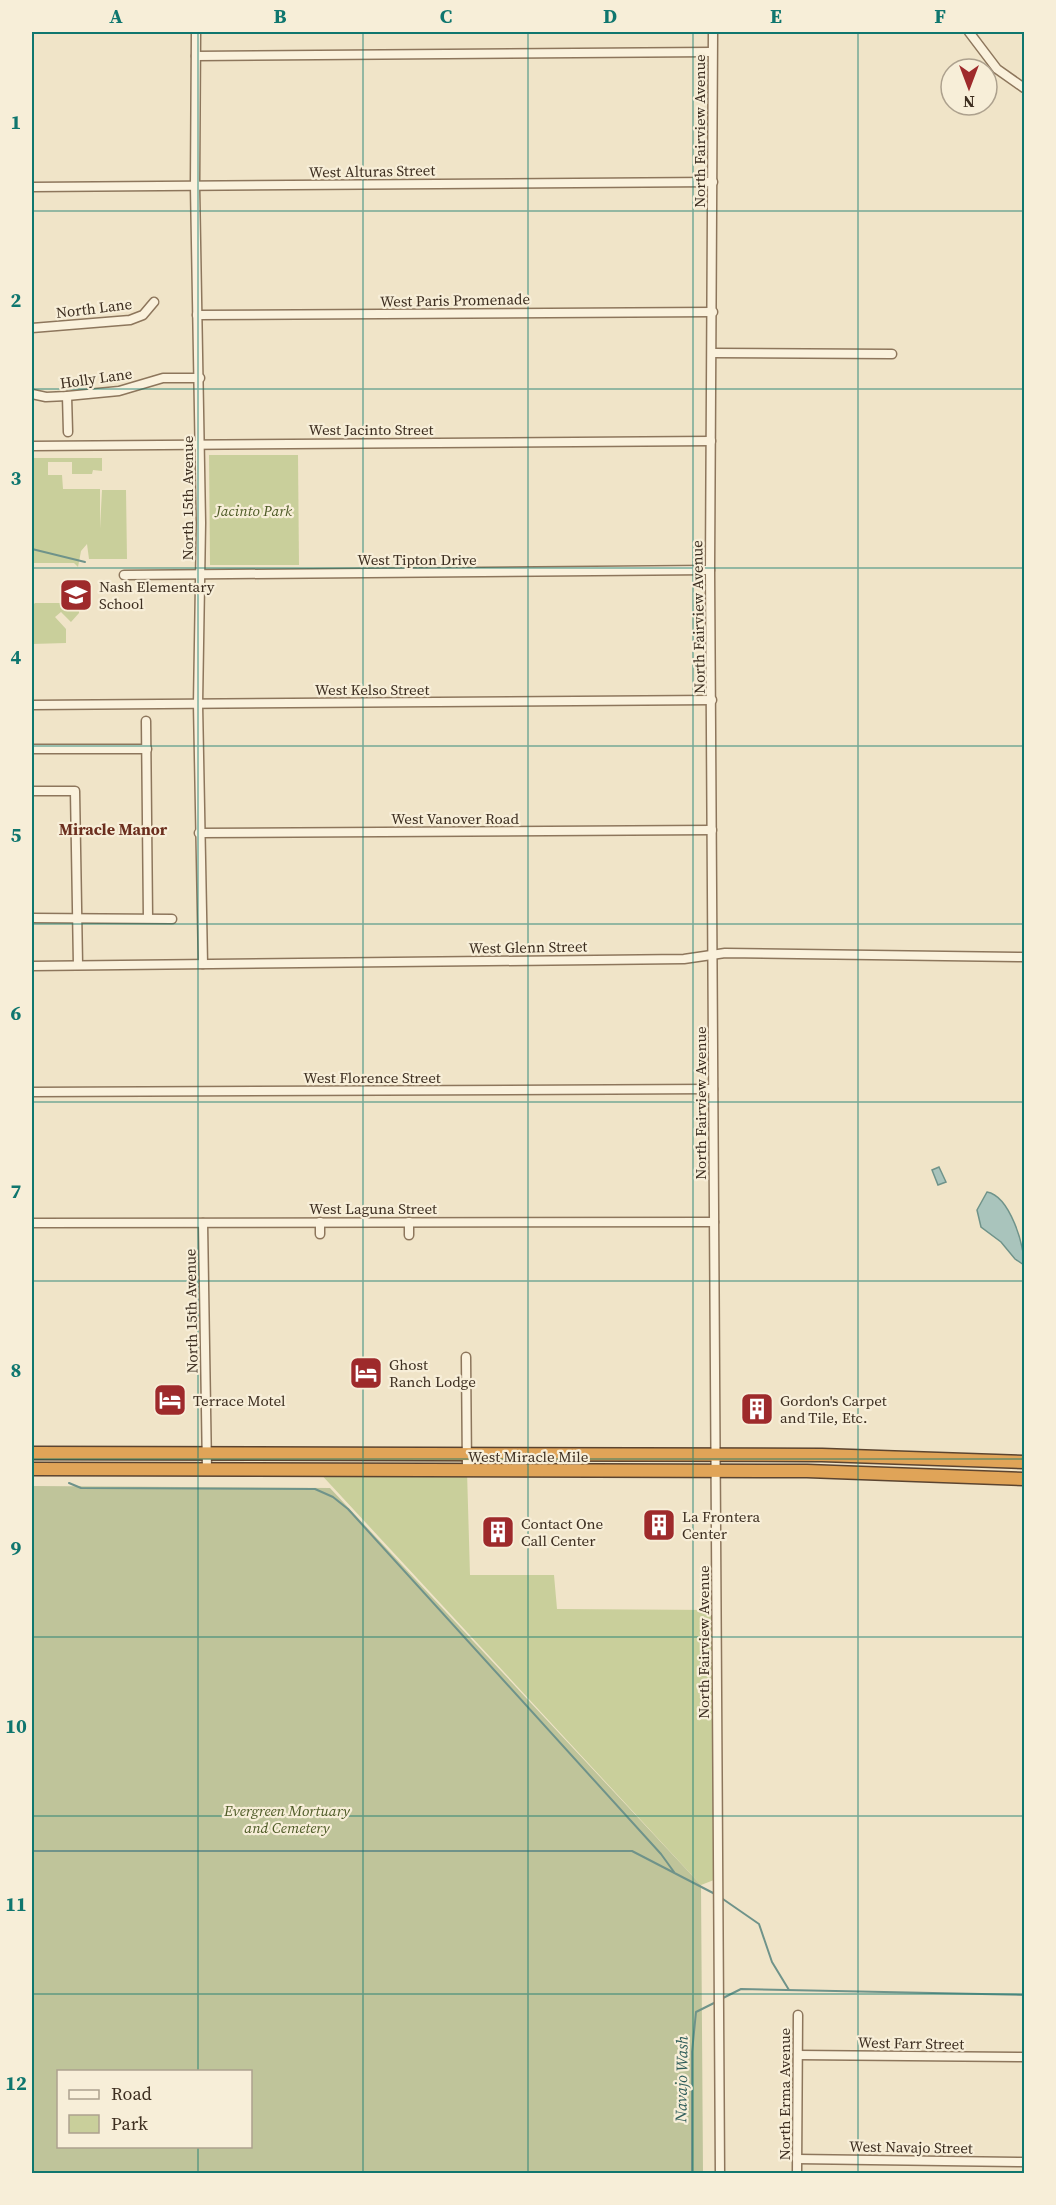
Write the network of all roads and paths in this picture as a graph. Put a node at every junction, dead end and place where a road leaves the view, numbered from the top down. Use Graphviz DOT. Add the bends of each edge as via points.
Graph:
graph roads {
  1 [pos="196,32"];
  2 [pos="713,32"];
  3 [pos="969,32"];
  4 [pos="712,52"];
  5 [pos="196,56"];
  6 [pos="1024,88"];
  7 [pos="713,182"];
  8 [pos="195,186"];
  9 [pos="32,187"];
  10 [pos="154,302"];
  11 [pos="713,312"];
  12 [pos="197,315"];
  13 [pos="32,328"];
  14 [pos="712,353"];
  15 [pos="892,354"];
  16 [pos="200,378"];
  17 [pos="32,394"];
  18 [pos="67,396"];
  19 [pos="68,432"];
  20 [pos="711,441"];
  21 [pos="201,444"];
  22 [pos="32,446"];
  23 [pos="710,570"];
  24 [pos="201,574"];
  25 [pos="124,575"];
  26 [pos="712,700"];
  27 [pos="198,704"];
  28 [pos="32,705"];
  29 [pos="146,721"];
  30 [pos="32,749"];
  31 [pos="147,749"];
  32 [pos="32,791"];
  33 [pos="712,830"];
  34 [pos="199,833"];
  35 [pos="32,918"];
  36 [pos="76,918"];
  37 [pos="148,918"];
  38 [pos="172,919"];
  39 [pos="713,956"];
  40 [pos="1024,957"];
  41 [pos="203,964"];
  42 [pos="78,965"];
  43 [pos="32,966"];
  44 [pos="713,1089"];
  45 [pos="32,1092"];
  46 [pos="320,1222"];
  47 [pos="409,1222"];
  48 [pos="714,1222"];
  49 [pos="32,1223"];
  50 [pos="203,1223"];
  51 [pos="320,1234"];
  52 [pos="409,1235"];
  53 [pos="466,1357"];
  54 [pos="32,1453"];
  55 [pos="207,1453"];
  56 [pos="467,1454"];
  57 [pos="717,1455"];
  58 [pos="1024,1462"];
  59 [pos="32,1469"];
  60 [pos="1024,1469"];
  61 [pos="207,1470"];
  62 [pos="467,1471"];
  63 [pos="717,1472"];
  64 [pos="976,1477"];
  65 [pos="1024,1479"];
  66 [pos="798,2015"];
  67 [pos="798,2055"];
  68 [pos="1024,2057"];
  69 [pos="797,2159"];
  70 [pos="1024,2162"];
  71 [pos="720,2174"];
  72 [pos="797,2174"];
  1 -- 5 [label="street, North 15th Avenue"];
  2 -- 4 [label="street, North Fairview Avenue"];
  3 -- 6 [label="street" via="997,69"];
  4 -- 5 [label="street"];
  4 -- 7 [label="street, North Fairview Avenue"];
  5 -- 8 [label="street, North 15th Avenue"];
  7 -- 8 [label="street, West Alturas Street"];
  7 -- 11 [label="street, North Fairview Avenue"];
  8 -- 9 [label="street, West Alturas Street"];
  8 -- 12 [label="street, North 15th Avenue"];
  10 -- 13 [label="street, North Lane" via="143,315 130,320"];
  11 -- 12 [label="street, West Paris Promenade"];
  11 -- 14 [label="street, North Fairview Avenue"];
  12 -- 16 [label="street, North 15th Avenue"];
  14 -- 15 [label="street"];
  14 -- 20 [label="street, North Fairview Avenue"];
  16 -- 18 [label="street, Holly Lane" via="163,378 119,391"];
  16 -- 21 [label="street, North 15th Avenue"];
  17 -- 18 [label="street, Holly Lane"];
  18 -- 19 [label="street"];
  20 -- 21 [label="street, West Jacinto Street"];
  20 -- 23 [label="street, North Fairview Avenue"];
  21 -- 22 [label="street, West Jacinto Street"];
  21 -- 24 [label="street, North 15th Avenue"];
  23 -- 24 [label="street, West Tipton Drive"];
  23 -- 26 [label="street, North Fairview Avenue"];
  24 -- 25 [label="street, West Tipton Drive"];
  24 -- 27 [label="street, North 15th Avenue"];
  26 -- 27 [label="street, West Kelso Street"];
  26 -- 33 [label="street, North Fairview Avenue"];
  27 -- 28 [label="street, West Kelso Street"];
  27 -- 34 [label="street, North 15th Avenue"];
  29 -- 31 [label="street"];
  30 -- 31 [label="street"];
  31 -- 37 [label="street"];
  32 -- 36 [label="street" via="75,791"];
  33 -- 34 [label="street, West Vanover Road"];
  33 -- 39 [label="street, North Fairview Avenue"];
  34 -- 41 [label="street, North 15th Avenue"];
  35 -- 36 [label="street"];
  36 -- 37 [label="street"];
  36 -- 42 [label="street"];
  37 -- 38 [label="street"];
  39 -- 40 [label="street, West Glenn Street" via="745,953"];
  39 -- 41 [label="street, West Glenn Street"];
  39 -- 44 [label="street, North Fairview Avenue"];
  41 -- 42 [label="street, West Glenn Street"];
  42 -- 43 [label="street, West Glenn Street"];
  44 -- 45 [label="street, West Florence Street"];
  44 -- 48 [label="street, North Fairview Avenue"];
  46 -- 47 [label="street, West Laguna Street"];
  46 -- 50 [label="street, West Laguna Street"];
  46 -- 51 [label="street"];
  47 -- 48 [label="street, West Laguna Street"];
  47 -- 52 [label="street"];
  48 -- 57 [label="street, North Fairview Avenue"];
  49 -- 50 [label="street, West Laguna Street"];
  50 -- 55 [label="street, North 15th Avenue"];
  53 -- 56 [label="street"];
  54 -- 55 [label="highway, West Miracle Mile"];
  55 -- 56 [label="highway, West Miracle Mile"];
  55 -- 61 [label="street, North 15th Avenue"];
  56 -- 57 [label="highway, West Miracle Mile"];
  56 -- 62 [label="street"];
  57 -- 58 [label="highway, West Miracle Mile"];
  57 -- 63 [label="street, North Fairview Avenue"];
  59 -- 61 [label="highway, West Miracle Mile"];
  60 -- 64 [label="highway" via="990,1468"];
  61 -- 62 [label="highway, West Miracle Mile"];
  62 -- 63 [label="highway, West Miracle Mile"];
  63 -- 64 [label="highway, West Miracle Mile"];
  63 -- 71 [label="street, North Fairview Avenue"];
  64 -- 65 [label="highway, West Miracle Mile"];
  66 -- 67 [label="street, North Erma Avenue"];
  67 -- 68 [label="street, West Farr Street"];
  67 -- 69 [label="street, North Erma Avenue"];
  69 -- 70 [label="street, West Navajo Street"];
  69 -- 72 [label="street, North Erma Avenue"];
}
